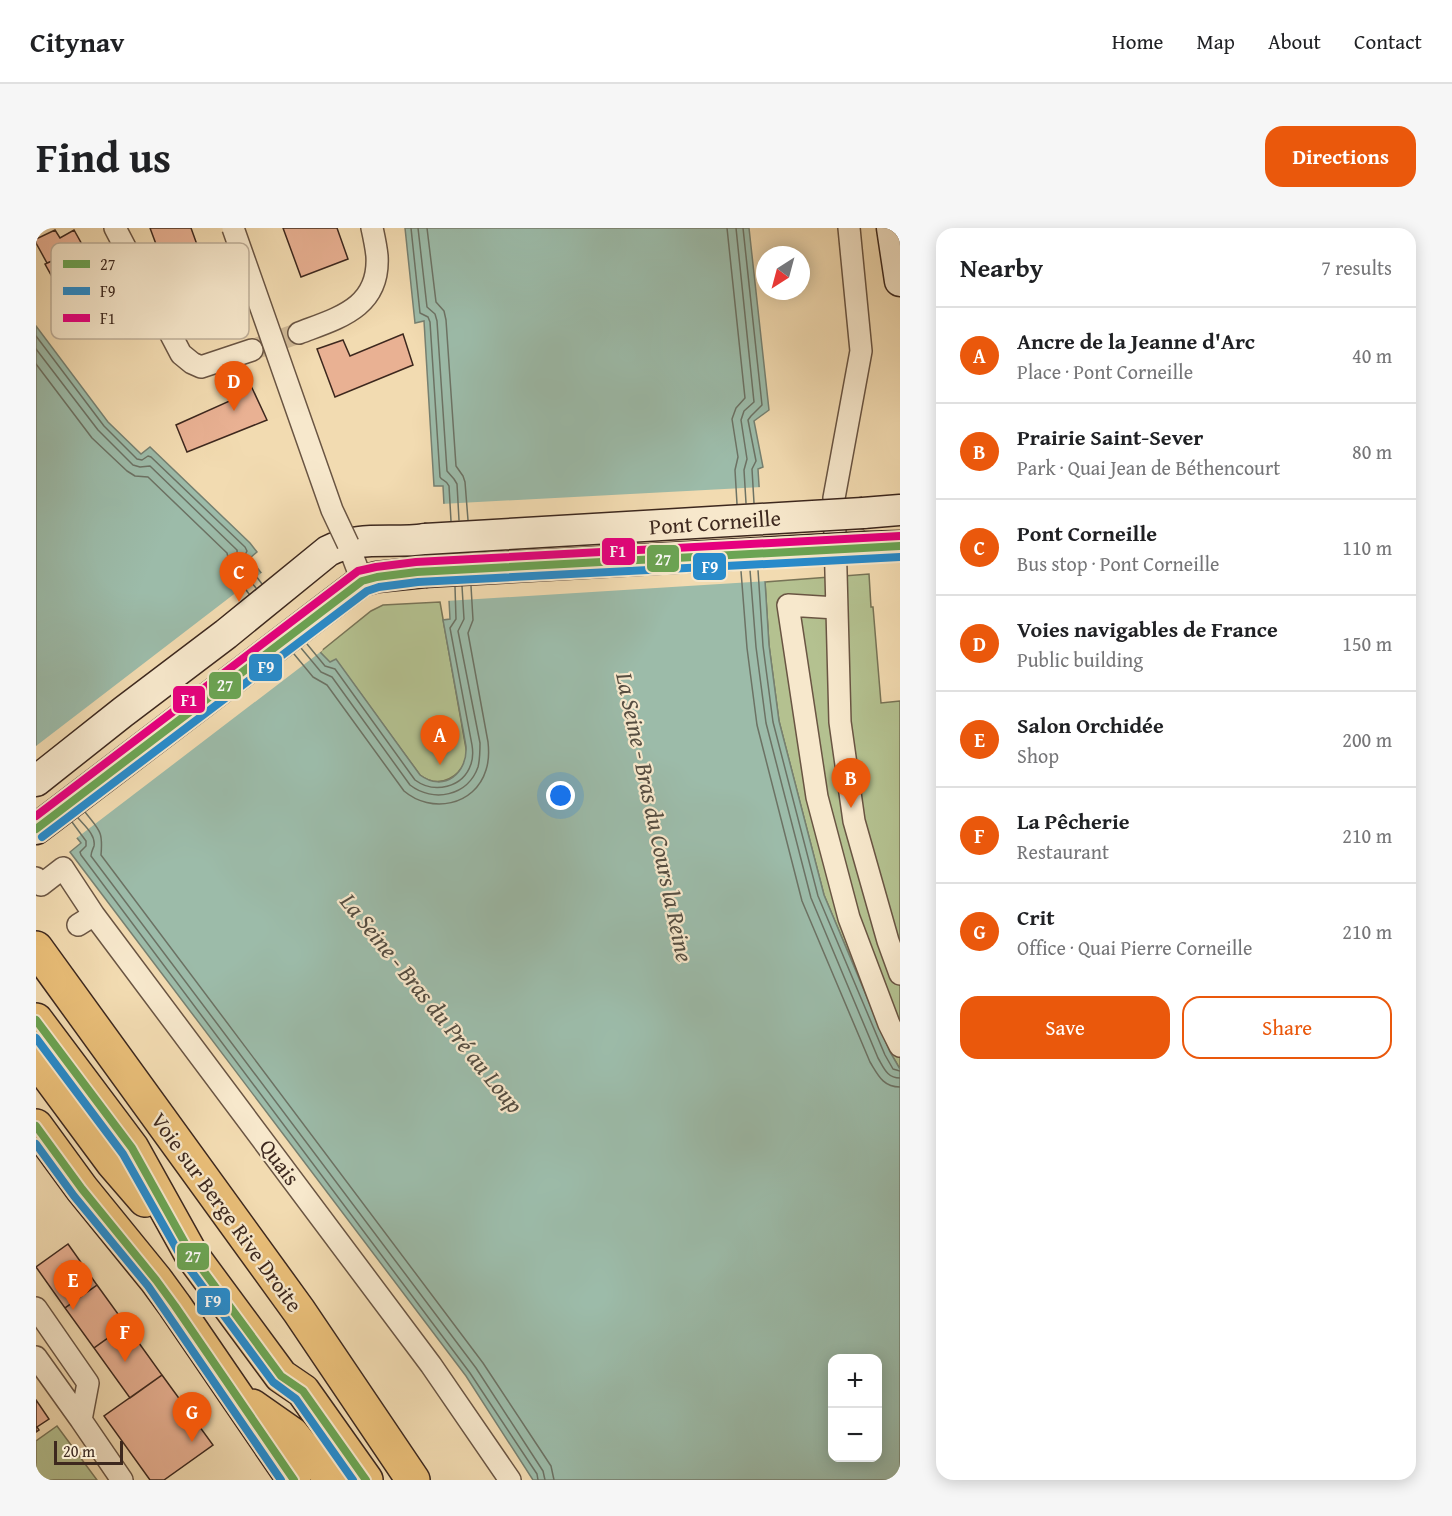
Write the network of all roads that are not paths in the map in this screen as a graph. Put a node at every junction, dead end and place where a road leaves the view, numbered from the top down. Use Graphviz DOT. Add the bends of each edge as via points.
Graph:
graph roads {
  1 [pos="115,228"];
  2 [pos="233,228"];
  3 [pos="372,228"];
  4 [pos="849,228"];
  5 [pos="892,228"];
  6 [pos="123,243"];
  7 [pos="238,243"];
  8 [pos="249,274"];
  9 [pos="900,281"];
  10 [pos="299,333"];
  11 [pos="173,339"];
  12 [pos="252,350"];
  13 [pos="900,510"];
  14 [pos="348,543"];
  15 [pos="900,546"];
  16 [pos="362,581"];
  17 [pos="836,608"];
  18 [pos="36,781"];
  19 [pos="36,829"];
  20 [pos="39,881"];
  21 [pos="36,948"];
  22 [pos="900,974"];
  23 [pos="36,1020"];
  24 [pos="900,1046"];
  25 [pos="36,1059"];
  26 [pos="36,1084"];
  27 [pos="36,1126"];
  28 [pos="191,1254"];
  29 [pos="156,1280"];
  30 [pos="36,1308"];
  31 [pos="36,1357"];
  32 [pos="280,1376"];
  33 [pos="81,1420"];
  34 [pos="315,1475"];
  35 [pos="122,1480"];
  36 [pos="366,1480"];
  37 [pos="413,1480"];
  38 [pos="510,1480"];
  1 -- 6 [label="street"];
  2 -- 7 [label="street, bridge"];
  3 -- 10 [label="street" via="377,262 373,286 366,298 344,315"];
  4 -- 17 [label="street" via="861,351 834,498"];
  5 -- 9 [label="main road"];
  8 -- 14 [label="street, bridge" via="332,510"];
  11 -- 12 [label="street" via="181,354 201,367"];
  13 -- 14 [label="main road, Pont Corneille, bridge"];
  14 -- 16 [label="street"];
  14 -- 18 [label="main road, Pont Corneille" via="328,551"];
  15 -- 16 [label="main road, Pont Corneille, bridge" via="417,572"];
  16 -- 19 [label="main road, Pont Corneille"];
  17 -- 22 [label="street" via="840,722 854,821"];
  17 -- 24 [label="street" via="788,605 817,797 849,918"];
  20 -- 38 [label="street, Quais" via="63,868 86,920 431,1365"];
  21 -- 37 [label="main road, Voie sur Berge Rive Droite" via="299,1311"];
  23 -- 28 [label="main road" via="132,1148"];
  25 -- 28 [label="main road" via="113,1163"];
  26 -- 29 [label="main road" via="101,1172"];
  27 -- 29 [label="main road"];
  28 -- 32 [label="main road"];
  29 -- 34 [label="main road" via="233,1393 291,1434 312,1459"];
  30 -- 33 [label="street" via="88,1383"];
  31 -- 33 [label="street"];
  32 -- 34 [label="main road"];
  32 -- 36 [label="main road" via="303,1391"];
  33 -- 35 [label="street"];
}
